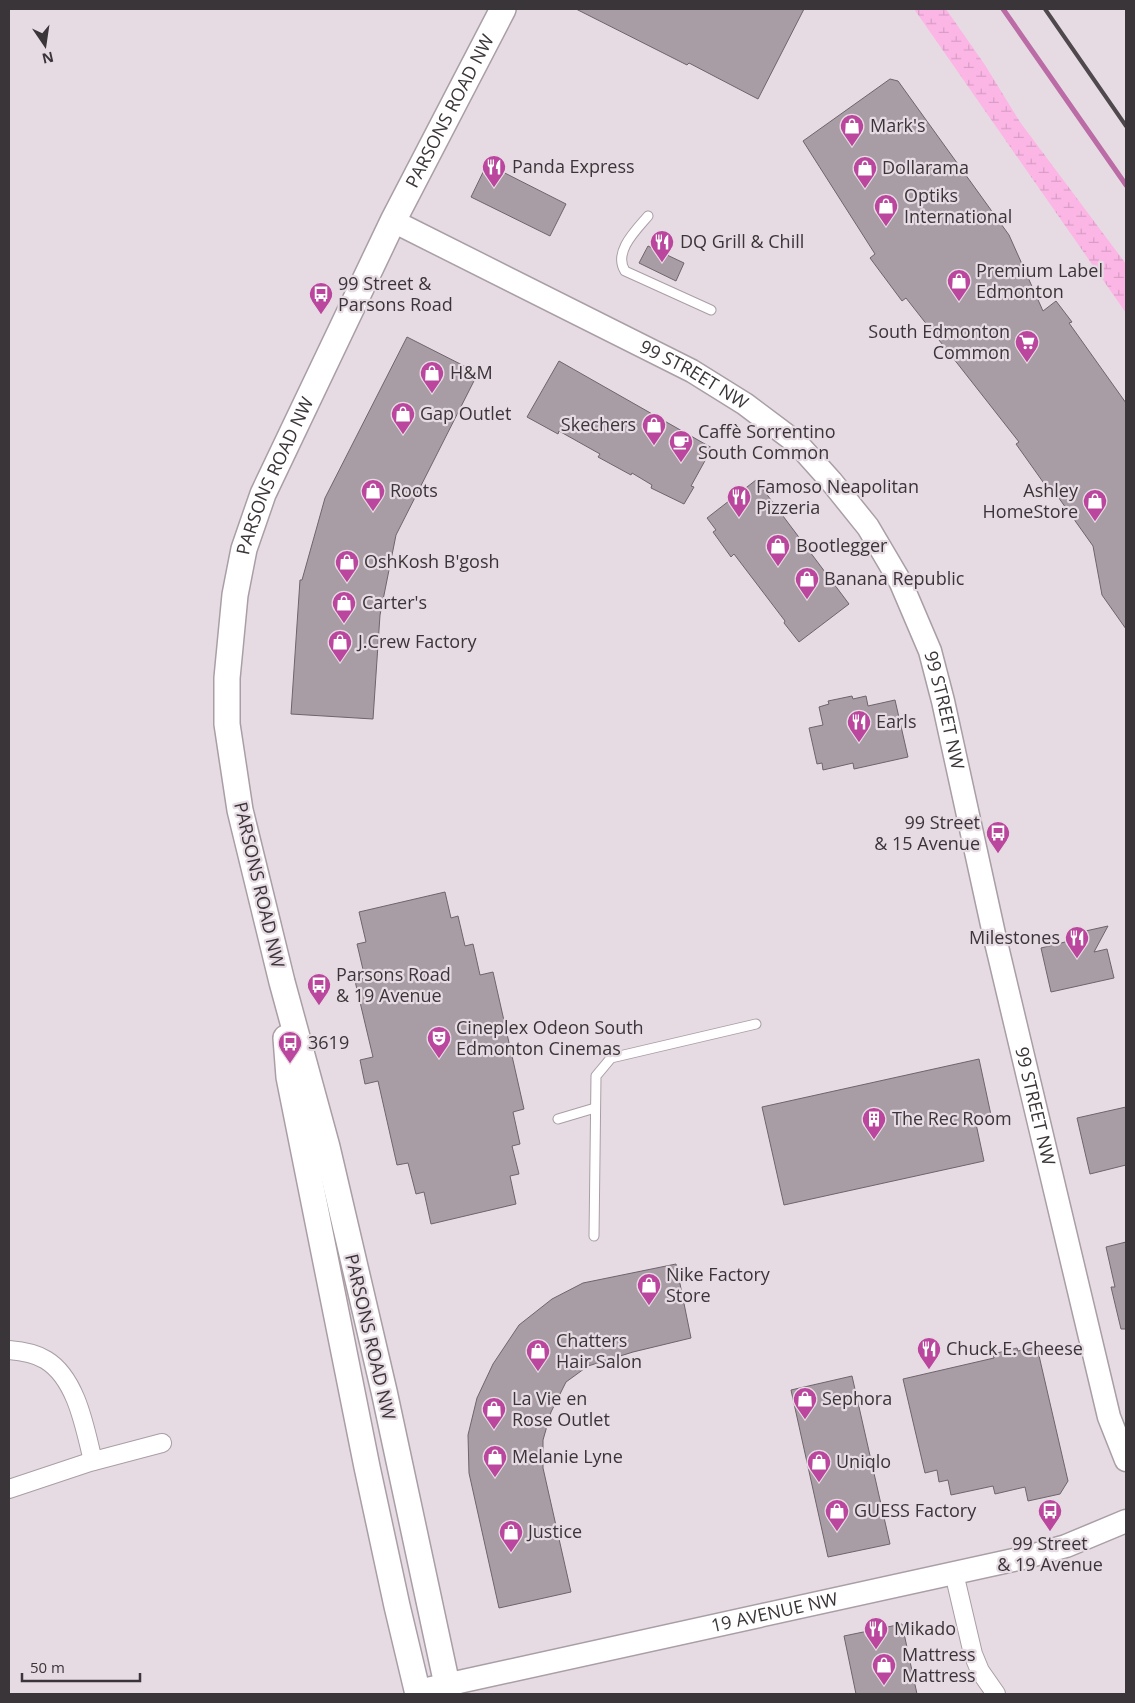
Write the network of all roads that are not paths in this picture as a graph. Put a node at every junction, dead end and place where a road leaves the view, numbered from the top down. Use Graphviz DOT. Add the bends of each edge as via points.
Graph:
graph roads {
  1 [pos="503,9"];
  2 [pos="648,216"];
  3 [pos="393,221"];
  4 [pos="711,310"];
  5 [pos="282,982"];
  6 [pos="756,1024"];
  7 [pos="595,1108"];
  8 [pos="558,1119"];
  9 [pos="594,1236"];
  10 [pos="9,1350"];
  11 [pos="162,1443"];
  12 [pos="1126,1460"];
  13 [pos="93,1461"];
  14 [pos="9,1489"];
  15 [pos="1126,1521"];
  16 [pos="954,1573"];
  17 [pos="448,1689"];
  18 [pos="418,1693"];
  19 [pos="996,1694"];
  1 -- 3 [label="main road, PARSONS ROAD NW"];
  2 -- 4 [label="lane" via="625,248 622,258 625,271"];
  3 -- 5 [label="main road, PARSONS ROAD NW" via="263,494 244,549 235,595 227,678 228,724 240,810"];
  3 -- 12 [label="street, 99 STREET NW" via="692,370 745,404 797,444 868,527 901,583 930,651 1109,1417"];
  5 -- 17 [label="main road, PARSONS ROAD NW" via="329,1157 384,1391"];
  5 -- 18 [label="main road, PARSONS ROAD NW" via="289,1077 367,1467"];
  6 -- 7 [label="lane" via="611,1058 596,1076"];
  7 -- 8 [label="lane"];
  7 -- 9 [label="lane"];
  10 -- 13 [label="street" via="46,1360 68,1384 79,1406"];
  11 -- 13 [label="street"];
  13 -- 14 [label="street"];
  15 -- 16 [label="street, 19 AVENUE NW" via="1066,1546"];
  16 -- 17 [label="street, 19 AVENUE NW"];
  16 -- 19 [label="street" via="973,1654"];
  17 -- 18 [label="street, 19 AVENUE NW"];
}
